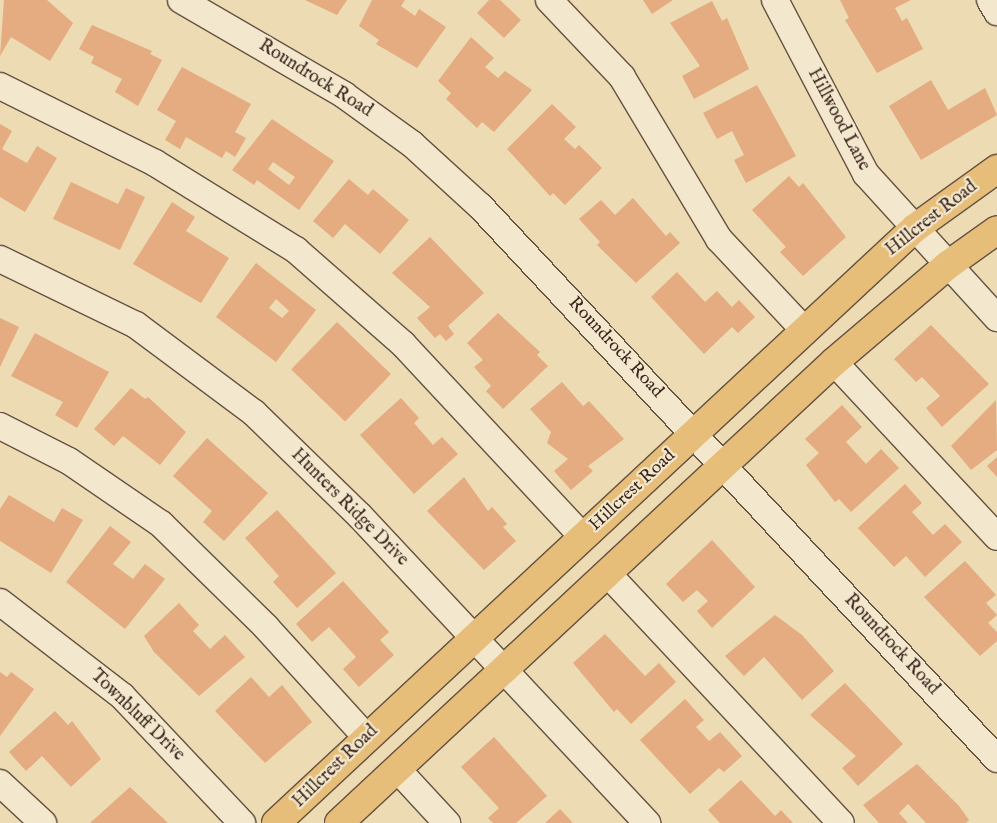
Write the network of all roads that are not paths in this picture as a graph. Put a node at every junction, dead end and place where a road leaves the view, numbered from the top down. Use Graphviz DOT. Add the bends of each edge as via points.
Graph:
graph roads {
  1 [pos="181,0"];
  2 [pos="549,0"];
  3 [pos="774,0"];
  4 [pos="990,0"];
  5 [pos="997,12"];
  6 [pos="0,86"];
  7 [pos="997,169"];
  8 [pos="915,228"];
  9 [pos="997,230"];
  10 [pos="0,259"];
  11 [pos="948,265"];
  12 [pos="997,318"];
  13 [pos="805,331"];
  14 [pos="834,362"];
  15 [pos="0,426"];
  16 [pos="695,432"];
  17 [pos="724,464"];
  18 [pos="583,537"];
  19 [pos="997,537"];
  20 [pos="607,573"];
  21 [pos="0,602"];
  22 [pos="474,638"];
  23 [pos="504,669"];
  24 [pos="366,737"];
  25 [pos="997,759"];
  26 [pos="397,769"];
  27 [pos="0,783"];
  28 [pos="43,823"];
  29 [pos="242,823"];
  30 [pos="276,823"];
  31 [pos="339,823"];
  32 [pos="447,823"];
  33 [pos="647,823"];
  34 [pos="842,823"];
  1 -- 16 [label="street, Roundrock Road" via="344,95 412,144 480,206"];
  2 -- 13 [label="street" via="622,77 719,239"];
  3 -- 8 [label="street, Hillwood Lane" via="866,174"];
  4 -- 5 [label="street"];
  6 -- 18 [label="street" via="156,162 296,250 402,344"];
  7 -- 8 [label="main road, Hillcrest Road"];
  8 -- 11 [label="street, Hillwood Lane"];
  8 -- 13 [label="main road, Hillcrest Road"];
  9 -- 11 [label="main road"];
  10 -- 22 [label="street, Hunters Ridge Drive" via="136,325 254,413"];
  11 -- 12 [label="street, Hillwood Lane"];
  11 -- 14 [label="main road"];
  13 -- 16 [label="main road, Hillcrest Road"];
  14 -- 17 [label="main road"];
  14 -- 19 [label="street"];
  15 -- 24 [label="street" via="69,461 160,524 266,627"];
  16 -- 17 [label="street, Roundrock Road"];
  16 -- 18 [label="main road, Hillcrest Road"];
  17 -- 20 [label="main road"];
  17 -- 25 [label="street, Roundrock Road"];
  18 -- 22 [label="main road, Hillcrest Road"];
  20 -- 23 [label="main road"];
  20 -- 34 [label="street"];
  21 -- 29 [label="street, Townbluff Drive" via="122,696"];
  22 -- 23 [label="street, Hunters Ridge Drive"];
  22 -- 24 [label="main road, Hillcrest Road"];
  23 -- 26 [label="main road"];
  23 -- 33 [label="street, Hunters Ridge Drive"];
  24 -- 30 [label="main road, Hillcrest Road"];
  26 -- 31 [label="main road"];
  26 -- 32 [label="street"];
  27 -- 28 [label="street"];
}
